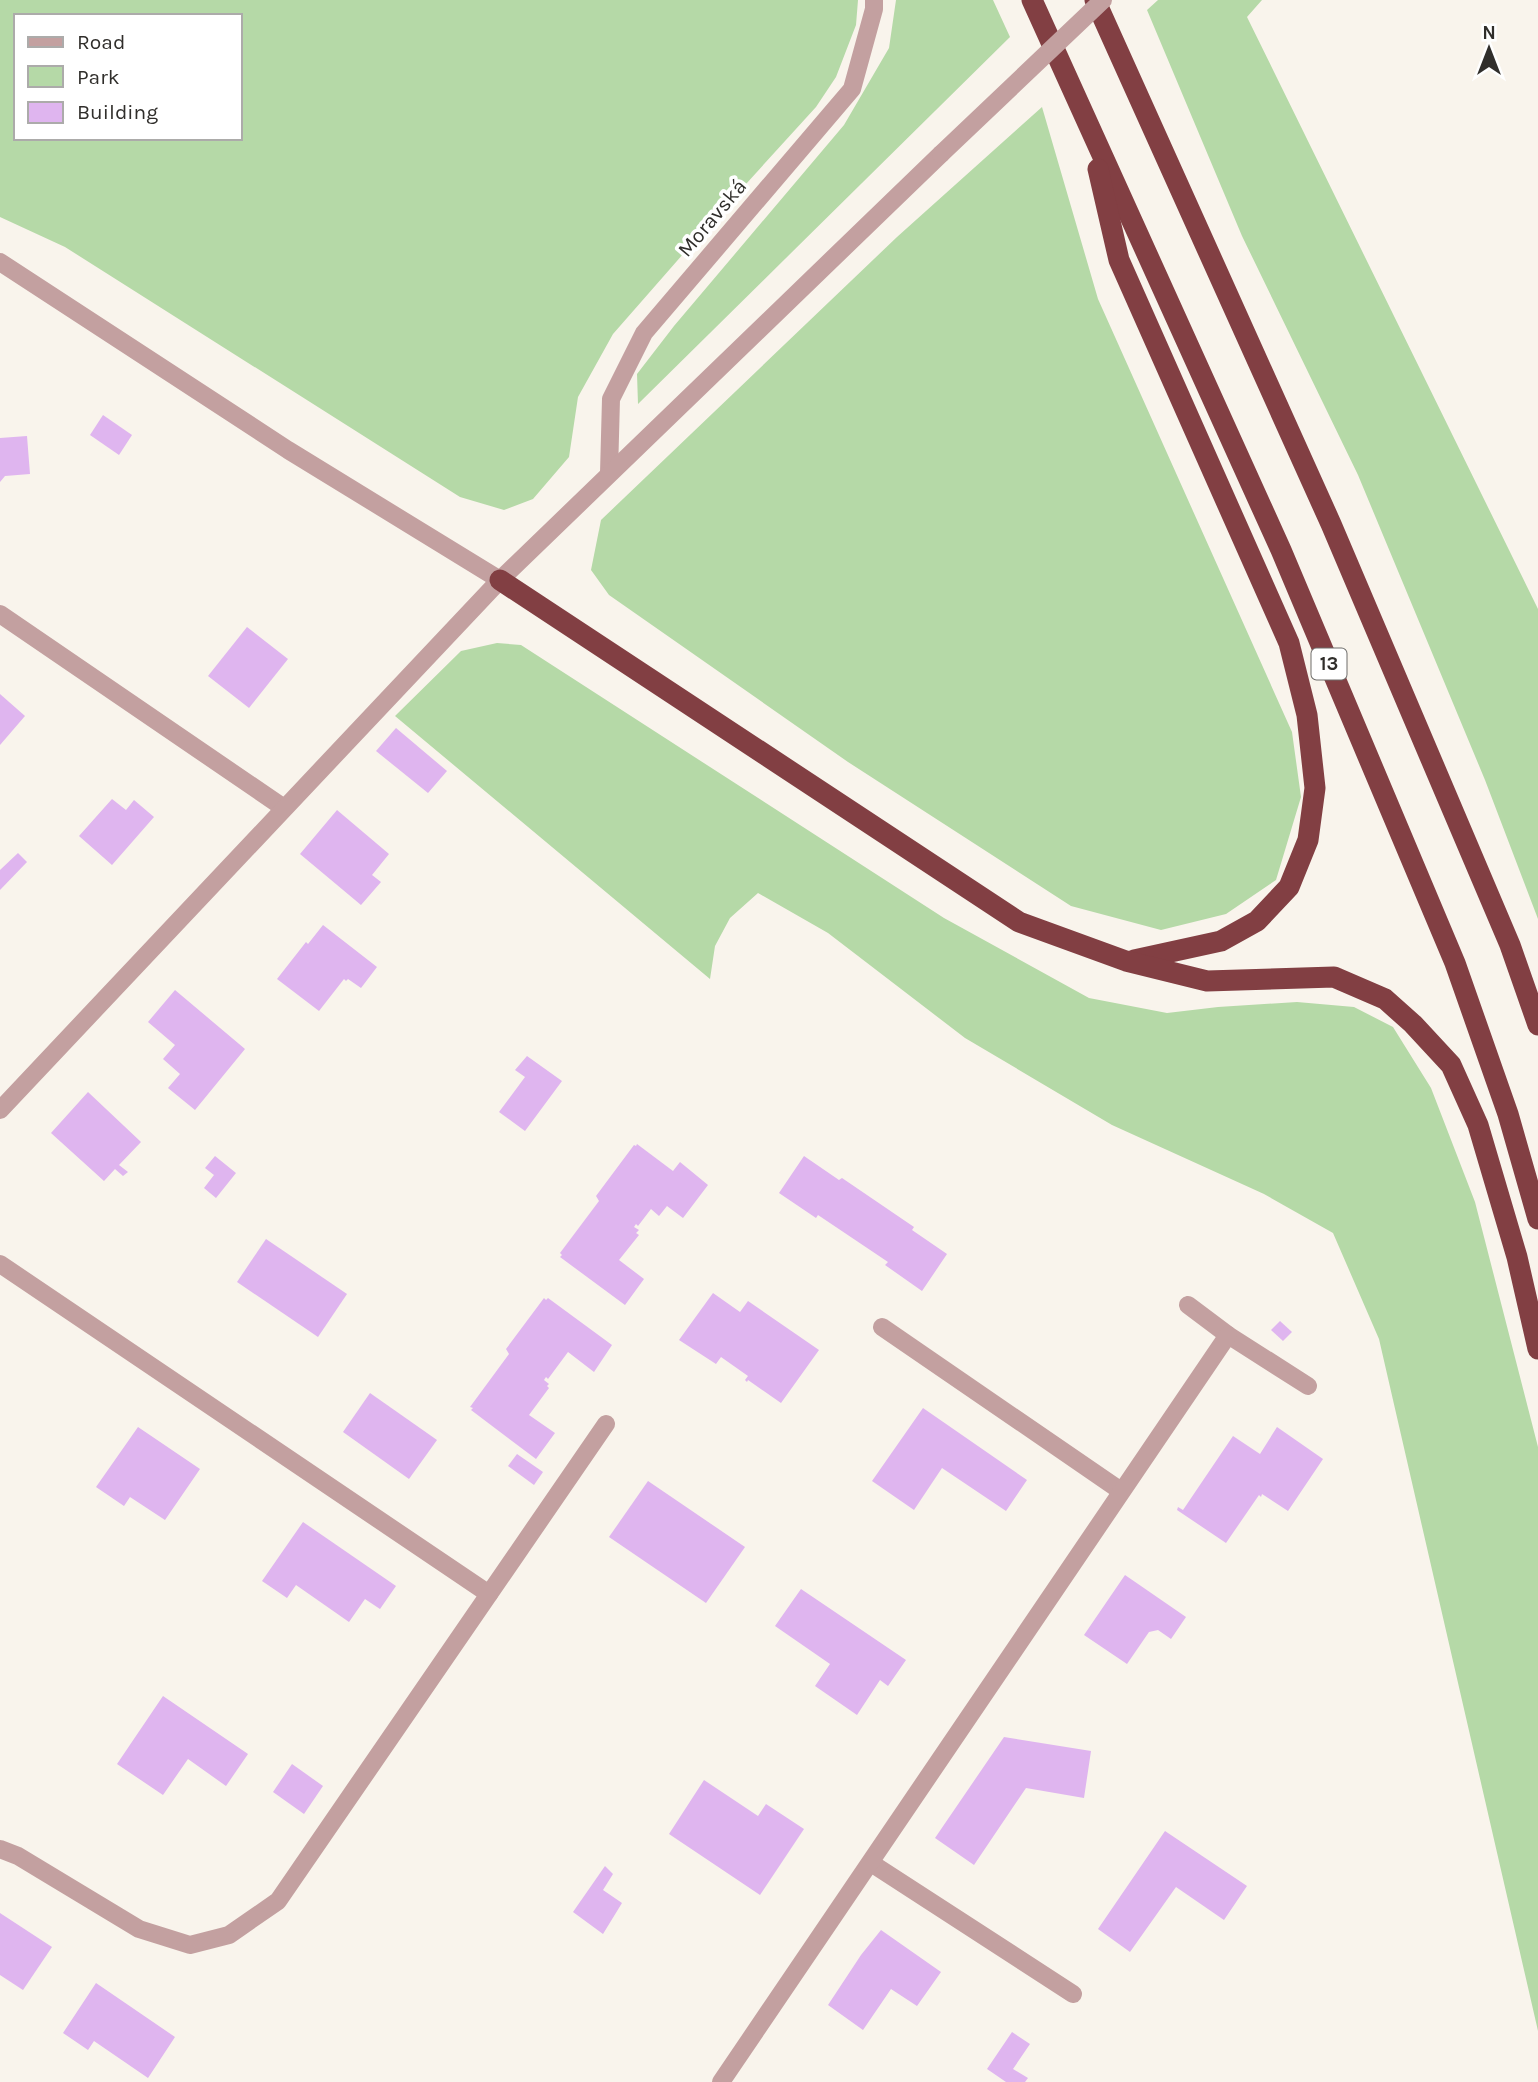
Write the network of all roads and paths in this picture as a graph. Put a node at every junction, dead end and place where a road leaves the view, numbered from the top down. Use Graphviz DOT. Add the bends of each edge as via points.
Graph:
graph roads {
  1 [pos="874,0"];
  2 [pos="1032,0"];
  3 [pos="1095,0"];
  4 [pos="1103,0"];
  5 [pos="1087,122"];
  6 [pos="0,262"];
  7 [pos="609,473"];
  8 [pos="500,580"];
  9 [pos="0,614"];
  10 [pos="284,808"];
  11 [pos="1126,961"];
  12 [pos="1538,1026"];
  13 [pos="0,1110"];
  14 [pos="1538,1219"];
  15 [pos="0,1264"];
  16 [pos="1188,1305"];
  17 [pos="882,1327"];
  18 [pos="1228,1335"];
  19 [pos="1538,1349"];
  20 [pos="1308,1386"];
  21 [pos="606,1423"];
  22 [pos="1121,1491"];
  23 [pos="489,1594"];
  24 [pos="0,1849"];
  25 [pos="870,1863"];
  26 [pos="1073,1994"];
  27 [pos="721,2082"];
  1 -- 7 [label="street, Moravská" via="852,89 644,333 611,399"];
  2 -- 5 [label="highway, 13"];
  3 -- 12 [label="highway" via="1331,524 1510,945"];
  4 -- 7 [label="street, bridge"];
  5 -- 11 [label="highway" via="1119,260 1289,643 1307,715 1314,788 1308,840 1289,887 1257,921 1221,941"];
  5 -- 14 [label="highway, 13" via="1281,550 1455,963 1508,1114"];
  6 -- 8 [label="street" via="288,450"];
  7 -- 8 [label="street"];
  8 -- 10 [label="street"];
  8 -- 11 [label="highway" via="1019,922"];
  9 -- 10 [label="street"];
  10 -- 13 [label="street"];
  11 -- 19 [label="highway" via="1207,981 1334,977 1385,999 1413,1024 1451,1065 1478,1125 1517,1257"];
  15 -- 23 [label="street"];
  16 -- 18 [label="street"];
  17 -- 22 [label="street"];
  18 -- 20 [label="street"];
  18 -- 22 [label="street"];
  21 -- 23 [label="street"];
  22 -- 25 [label="street"];
  23 -- 24 [label="street" via="278,1900 229,1935 190,1945 139,1929"];
  25 -- 26 [label="street"];
  25 -- 27 [label="street"];
}
